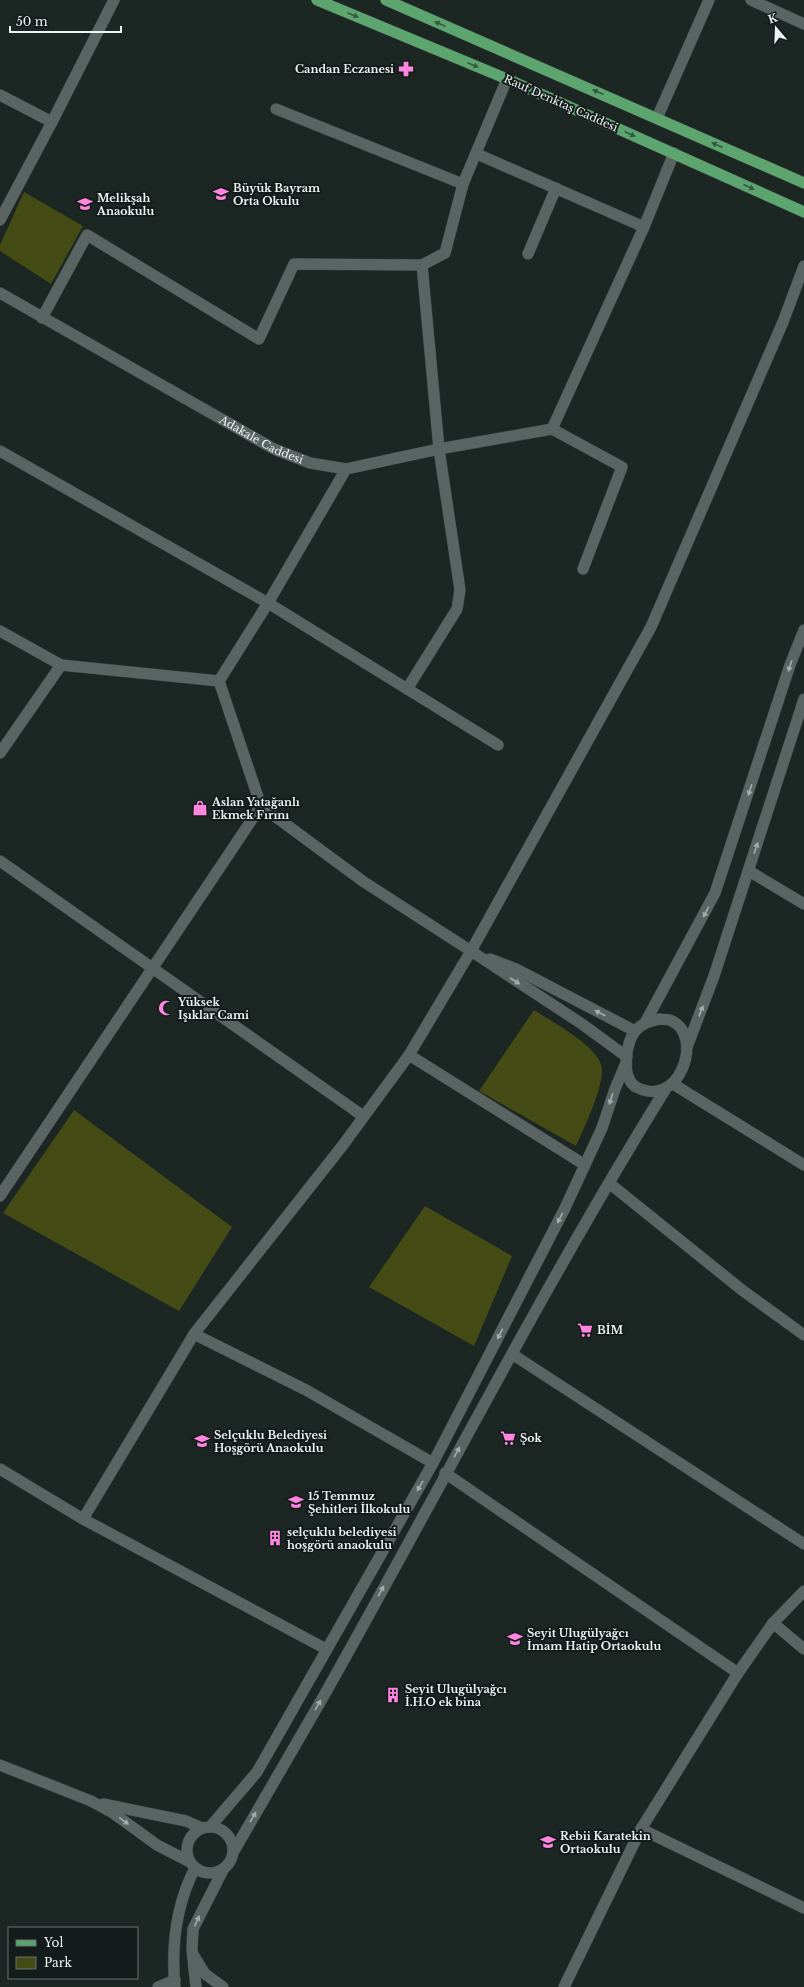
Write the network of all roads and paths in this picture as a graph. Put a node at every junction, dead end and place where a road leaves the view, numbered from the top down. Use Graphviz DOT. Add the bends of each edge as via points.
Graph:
graph roads {
  1 [pos="114,0"];
  2 [pos="316,0"];
  3 [pos="388,0"];
  4 [pos="709,0"];
  5 [pos="751,0"];
  6 [pos="804,24"];
  7 [pos="507,79"];
  8 [pos="0,95"];
  9 [pos="276,109"];
  10 [pos="657,118"];
  11 [pos="52,122"];
  12 [pos="477,154"];
  13 [pos="674,154"];
  14 [pos="804,183"];
  15 [pos="464,184"];
  16 [pos="556,188"];
  17 [pos="804,212"];
  18 [pos="0,220"];
  19 [pos="644,226"];
  20 [pos="528,254"];
  21 [pos="422,265"];
  22 [pos="804,266"];
  23 [pos="0,293"];
  24 [pos="42,318"];
  25 [pos="552,429"];
  26 [pos="439,450"];
  27 [pos="0,451"];
  28 [pos="346,469"];
  29 [pos="583,569"];
  30 [pos="268,603"];
  31 [pos="804,630"];
  32 [pos="0,631"];
  33 [pos="61,665"];
  34 [pos="219,681"];
  35 [pos="407,690"];
  36 [pos="804,699"];
  37 [pos="801,716"];
  38 [pos="498,745"];
  39 [pos="0,753"];
  40 [pos="262,806"];
  41 [pos="0,861"];
  42 [pos="748,871"];
  43 [pos="804,904"];
  44 [pos="471,951"];
  45 [pos="153,968"];
  46 [pos="645,1023"];
  47 [pos="635,1031"];
  48 [pos="687,1047"];
  49 [pos="408,1055"];
  50 [pos="626,1060"];
  51 [pos="669,1087"];
  52 [pos="363,1116"];
  53 [pos="585,1165"];
  54 [pos="804,1165"];
  55 [pos="609,1184"];
  56 [pos="0,1196"];
  57 [pos="194,1334"];
  58 [pos="804,1335"];
  59 [pos="512,1354"];
  60 [pos="433,1462"];
  61 [pos="0,1469"];
  62 [pos="446,1473"];
  63 [pos="83,1519"];
  64 [pos="804,1544"];
  65 [pos="804,1591"];
  66 [pos="773,1623"];
  67 [pos="326,1649"];
  68 [pos="804,1649"];
  69 [pos="738,1673"];
  70 [pos="0,1764"];
  71 [pos="91,1801"];
  72 [pos="206,1827"];
  73 [pos="641,1829"];
  74 [pos="234,1851"];
  75 [pos="192,1865"];
  76 [pos="223,1870"];
  77 [pos="804,1908"];
  78 [pos="192,1950"];
  79 [pos="175,1984"];
  80 [pos="158,1987"];
  81 [pos="196,1987"];
  82 [pos="223,1987"];
  83 [pos="564,1987"];
  1 -- 11 [label="street"];
  2 -- 7 [label="main road, Rauf Denktaş Caddesi, one-way"];
  10 -- 3 [label="main road, one-way"];
  4 -- 10 [label="street"];
  5 -- 6 [label="street"];
  7 -- 12 [label="street"];
  7 -- 13 [label="main road, Rauf Denktaş Caddesi, one-way"];
  8 -- 11 [label="street"];
  9 -- 15 [label="street"];
  14 -- 10 [label="main road, one-way"];
  11 -- 18 [label="street"];
  12 -- 15 [label="street"];
  12 -- 16 [label="street"];
  13 -- 17 [label="main road, Rauf Denktaş Caddesi, one-way"];
  13 -- 19 [label="street"];
  15 -- 21 [label="street" via="445,253"];
  16 -- 19 [label="street"];
  16 -- 20 [label="street"];
  19 -- 25 [label="street"];
  21 -- 24 [label="street" via="294,264 259,339 87,235"];
  21 -- 26 [label="street"];
  22 -- 44 [label="street" via="783,322 651,627"];
  23 -- 24 [label="street, Adakale Caddesi"];
  24 -- 28 [label="street, Adakale Caddesi" via="274,449 310,464"];
  25 -- 26 [label="street, Adakale Caddesi"];
  25 -- 29 [label="street" via="622,468"];
  26 -- 28 [label="street, Adakale Caddesi"];
  26 -- 35 [label="street" via="460,590 457,609"];
  27 -- 30 [label="street"];
  28 -- 30 [label="street"];
  30 -- 34 [label="street"];
  30 -- 35 [label="street"];
  31 -- 46 [label="street, one-way" via="790,664 716,894"];
  32 -- 33 [label="street"];
  33 -- 34 [label="street"];
  33 -- 39 [label="street"];
  34 -- 40 [label="street"];
  35 -- 38 [label="street"];
  36 -- 37 [label="street"];
  42 -- 37 [label="street, one-way"];
  40 -- 44 [label="street" via="364,882"];
  40 -- 45 [label="street"];
  41 -- 45 [label="street"];
  42 -- 43 [label="street"];
  48 -- 42 [label="street, one-way" via="714,976"];
  47 -- 44 [label="street, one-way" via="516,969"];
  44 -- 49 [label="street"];
  44 -- 50 [label="street, one-way" via="582,1024"];
  45 -- 52 [label="street"];
  45 -- 56 [label="street"];
  46 -- 47 [label="street"];
  46 -- 48 [label="street" via="660,1019 672,1020 680,1028"];
  47 -- 50 [label="street" via="627,1047"];
  48 -- 51 [label="street" via="683,1066"];
  49 -- 52 [label="street"];
  49 -- 53 [label="street"];
  50 -- 51 [label="street" via="628,1076 634,1085 643,1090"];
  50 -- 53 [label="street, one-way" via="602,1128"];
  51 -- 54 [label="street"];
  51 -- 55 [label="street"];
  52 -- 57 [label="street"];
  53 -- 60 [label="street, one-way"];
  55 -- 58 [label="street" via="742,1290"];
  55 -- 59 [label="street"];
  57 -- 60 [label="street" via="306,1390"];
  57 -- 63 [label="street"];
  62 -- 59 [label="street, one-way"];
  59 -- 64 [label="street"];
  60 -- 67 [label="street, one-way"];
  61 -- 63 [label="street"];
  62 -- 69 [label="street"];
  74 -- 62 [label="street, one-way"];
  63 -- 67 [label="street"];
  65 -- 66 [label="street"];
  66 -- 68 [label="street"];
  66 -- 69 [label="street"];
  67 -- 72 [label="street" via="257,1772"];
  69 -- 73 [label="street"];
  70 -- 71 [label="street"];
  71 -- 72 [label="street"];
  71 -- 75 [label="street, one-way"];
  72 -- 74 [label="street" via="225,1832 233,1844"];
  72 -- 75 [label="street" via="195,1832 188,1842 187,1854"];
  73 -- 77 [label="street"];
  73 -- 83 [label="street"];
  74 -- 76 [label="street"];
  75 -- 76 [label="street" via="209,1874"];
  75 -- 79 [label="street" via="177,1917 174,1941"];
  78 -- 76 [label="street, one-way" via="194,1929"];
  78 -- 81 [label="street"];
  78 -- 82 [label="street" via="206,1974"];
  79 -- 80 [label="street"];
}
